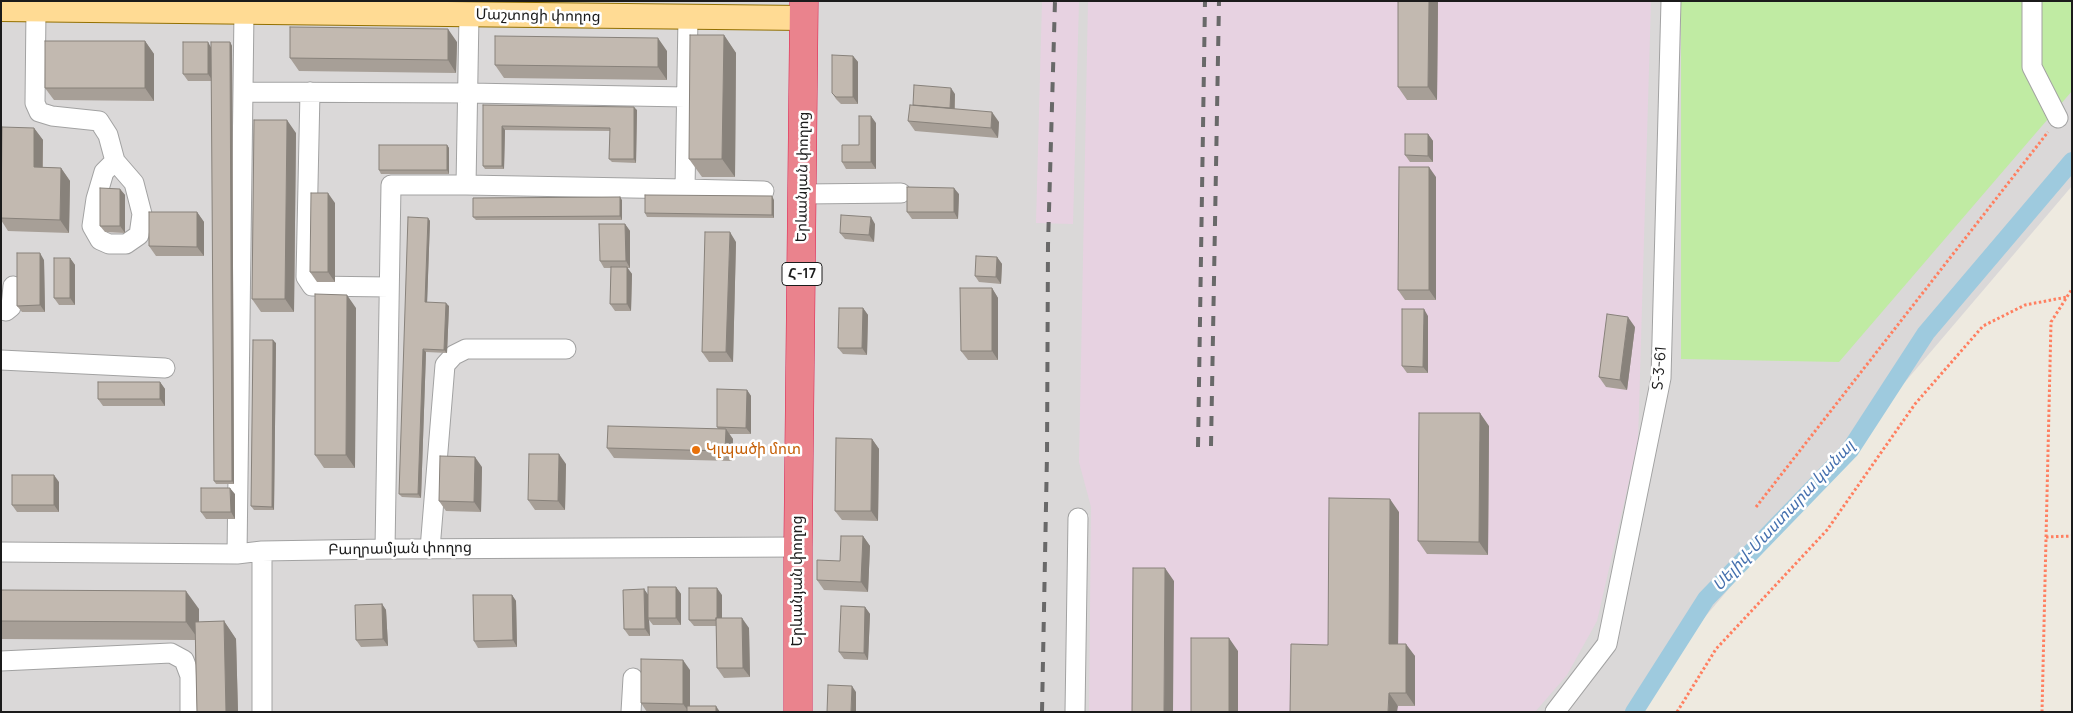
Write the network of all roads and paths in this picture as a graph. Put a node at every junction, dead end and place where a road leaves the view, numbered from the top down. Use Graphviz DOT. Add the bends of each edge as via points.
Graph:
graph roads {
  1 [pos="1671,1"];
  2 [pos="2032,1"];
  3 [pos="1,9"];
  4 [pos="36,9"];
  5 [pos="595,9"];
  6 [pos="654,9"];
  7 [pos="804,10"];
  8 [pos="244,11"];
  9 [pos="469,15"];
  10 [pos="688,18"];
  11 [pos="243,92"];
  12 [pos="310,92"];
  13 [pos="469,93"];
  14 [pos="685,97"];
  15 [pos="2058,118"];
  16 [pos="115,161"];
  17 [pos="466,185"];
  18 [pos="685,189"];
  19 [pos="764,191"];
  20 [pos="901,193"];
  21 [pos="803,194"];
  22 [pos="13,286"];
  23 [pos="389,287"];
  24 [pos="2072,289"];
  25 [pos="2067,297"];
  26 [pos="1,310"];
  27 [pos="566,350"];
  28 [pos="1,360"];
  29 [pos="165,368"];
  30 [pos="1756,507"];
  31 [pos="1078,518"];
  32 [pos="2072,536"];
  33 [pos="2046,537"];
  34 [pos="798,547"];
  35 [pos="385,549"];
  36 [pos="430,549"];
  37 [pos="262,551"];
  38 [pos="1,552"];
  39 [pos="237,554"];
  40 [pos="1,661"];
  41 [pos="633,678"];
  42 [pos="190,712"];
  43 [pos="262,712"];
  44 [pos="631,712"];
  45 [pos="798,712"];
  46 [pos="1075,712"];
  47 [pos="1555,712"];
  48 [pos="1677,712"];
  49 [pos="2042,712"];
  1 -- 47 [label="street, Տ-3-61 / Տ-3-61" via="1661,378 1607,644"];
  2 -- 15 [label="street" via="2032,67"];
  3 -- 4 [label="main road, Մաշտոցի փողոց"];
  4 -- 8 [label="main road, Մաշտոցի փողոց"];
  4 -- 16 [label="street" via="35,103 39,112 99,121 108,135"];
  5 -- 6 [label="main road, Մաշտոցի փողոց"];
  5 -- 9 [label="main road, Մաշտոցի փողոց"];
  6 -- 10 [label="main road, Մաշտոցի փողոց"];
  7 -- 10 [label="main road, Մաշտոցի փողոց"];
  7 -- 21 [label="highway, Երևանյան փողոց / Հ-17"];
  8 -- 9 [label="main road, Մաշտոցի փողոց"];
  8 -- 11 [label="street"];
  9 -- 13 [label="street"];
  10 -- 14 [label="street"];
  11 -- 12 [label="street"];
  11 -- 39 [label="street"];
  12 -- 13 [label="street"];
  12 -- 23 [label="street" via="306,277 312,286"];
  13 -- 14 [label="street"];
  13 -- 17 [label="street"];
  14 -- 18 [label="street"];
  15 -- 30 [label="path"];
  17 -- 18 [label="street"];
  17 -- 23 [label="street" via="391,185"];
  18 -- 19 [label="street"];
  20 -- 21 [label="street"];
  21 -- 34 [label="highway, Երևանյան փողոց / Հ-17"];
  22 -- 26 [label="street" via="12,306 6,311"];
  23 -- 35 [label="street"];
  24 -- 25 [label="path"];
  25 -- 33 [label="path" via="2051,322"];
  25 -- 48 [label="path" via="2025,306 1983,326 1915,404 1827,530 1716,648"];
  27 -- 36 [label="street" via="466,349 445,365"];
  28 -- 29 [label="street"];
  31 -- 46 [label="street"];
  32 -- 33 [label="path"];
  33 -- 49 [label="path"];
  34 -- 36 [label="street, Բաղրամյան փողոց"];
  34 -- 45 [label="highway, Երևանյան փողոց / Հ-17"];
  35 -- 36 [label="street, Բաղրամյան փողոց"];
  35 -- 37 [label="street, Բաղրամյան փողոց"];
  37 -- 39 [label="street, Բաղրամյան փողոց"];
  37 -- 43 [label="street"];
  38 -- 39 [label="street, Բաղրամյան փողոց"];
  40 -- 42 [label="street" via="171,653 184,660 190,676"];
  41 -- 44 [label="street"];
}
